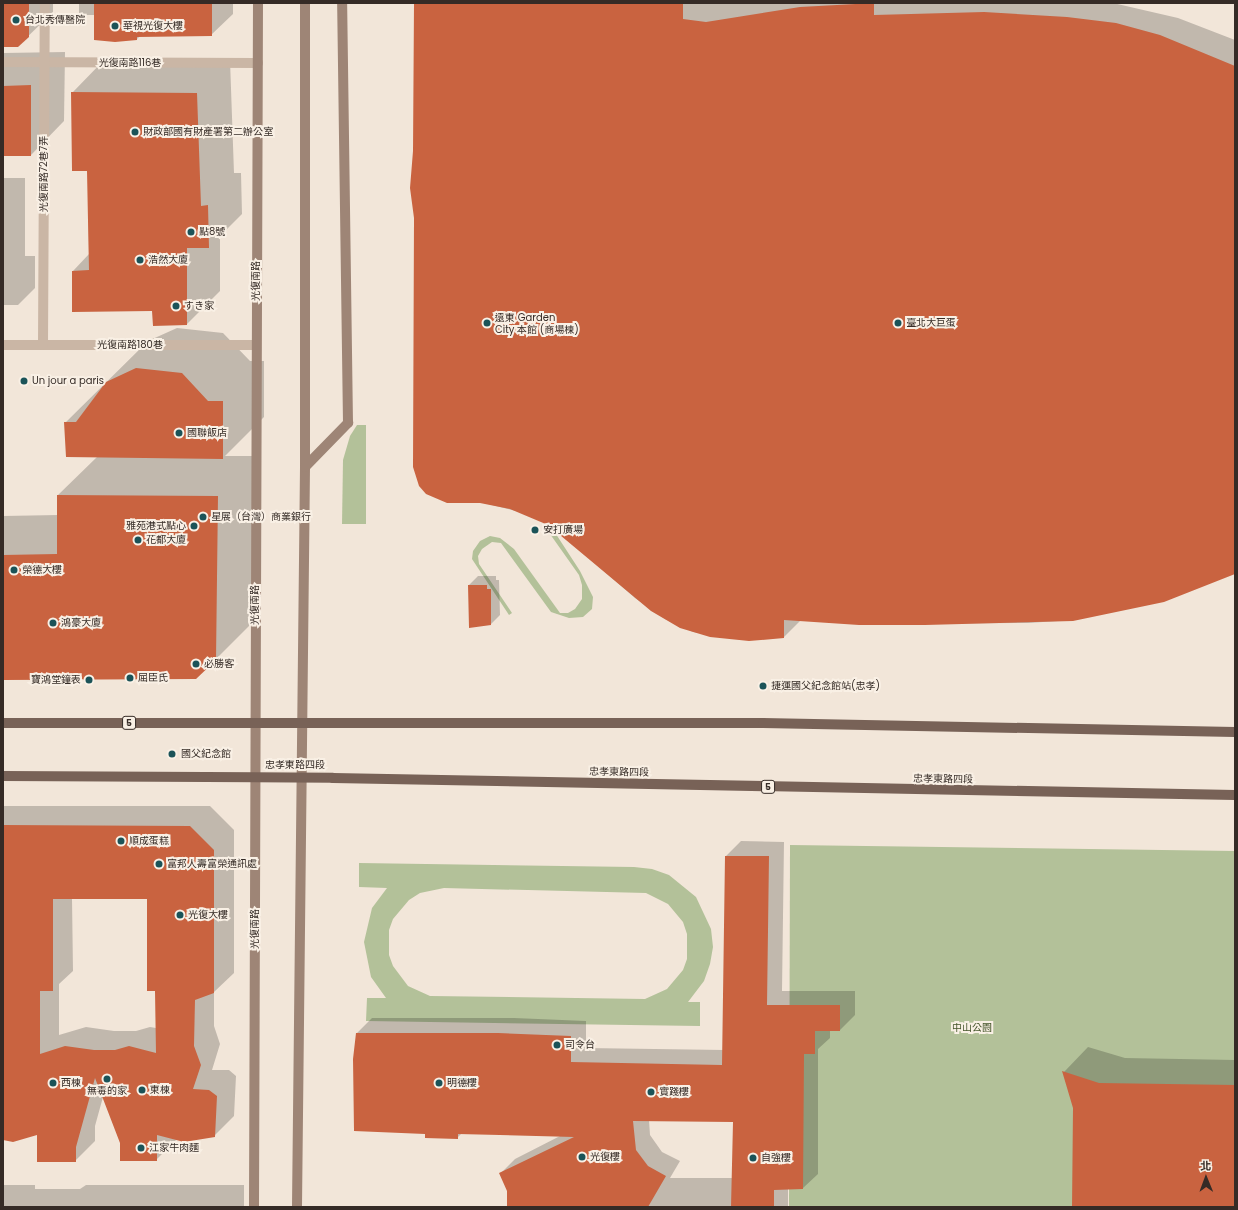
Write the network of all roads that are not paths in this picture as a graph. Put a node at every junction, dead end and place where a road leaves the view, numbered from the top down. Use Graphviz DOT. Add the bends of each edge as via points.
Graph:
graph roads {
  1 [pos="45,3"];
  2 [pos="258,3"];
  3 [pos="305,3"];
  4 [pos="342,3"];
  5 [pos="3,62"];
  6 [pos="44,62"];
  7 [pos="258,63"];
  8 [pos="3,344"];
  9 [pos="43,345"];
  10 [pos="256,346"];
  11 [pos="305,467"];
  12 [pos="3,723"];
  13 [pos="255,723"];
  14 [pos="302,723"];
  15 [pos="1235,732"];
  16 [pos="3,776"];
  17 [pos="255,777"];
  18 [pos="301,777"];
  19 [pos="1235,795"];
  20 [pos="254,1207"];
  21 [pos="297,1207"];
  1 -- 6 [label="street, 光復南路72巷7弄"];
  2 -- 7 [label="main road, 光復南路"];
  3 -- 11 [label="main road"];
  4 -- 11 [label="main road" via="348,423"];
  5 -- 6 [label="street, 光復南路116巷"];
  6 -- 7 [label="street, 光復南路116巷"];
  6 -- 9 [label="street, 光復南路72巷7弄"];
  7 -- 10 [label="main road, 光復南路"];
  8 -- 9 [label="street, 光復南路180巷"];
  9 -- 10 [label="street, 光復南路180巷"];
  10 -- 13 [label="main road, 光復南路"];
  11 -- 14 [label="main road"];
  12 -- 13 [label="main road, 5"];
  13 -- 14 [label="main road, 5"];
  13 -- 17 [label="main road, 光復南路"];
  14 -- 15 [label="main road, 5" via="763,723"];
  14 -- 18 [label="main road"];
  16 -- 17 [label="main road, 忠孝東路四段 / 5"];
  17 -- 18 [label="main road, 忠孝東路四段 / 5"];
  17 -- 20 [label="main road, 光復南路"];
  18 -- 19 [label="main road, 忠孝東路四段 / 5"];
  18 -- 21 [label="main road"];
}
